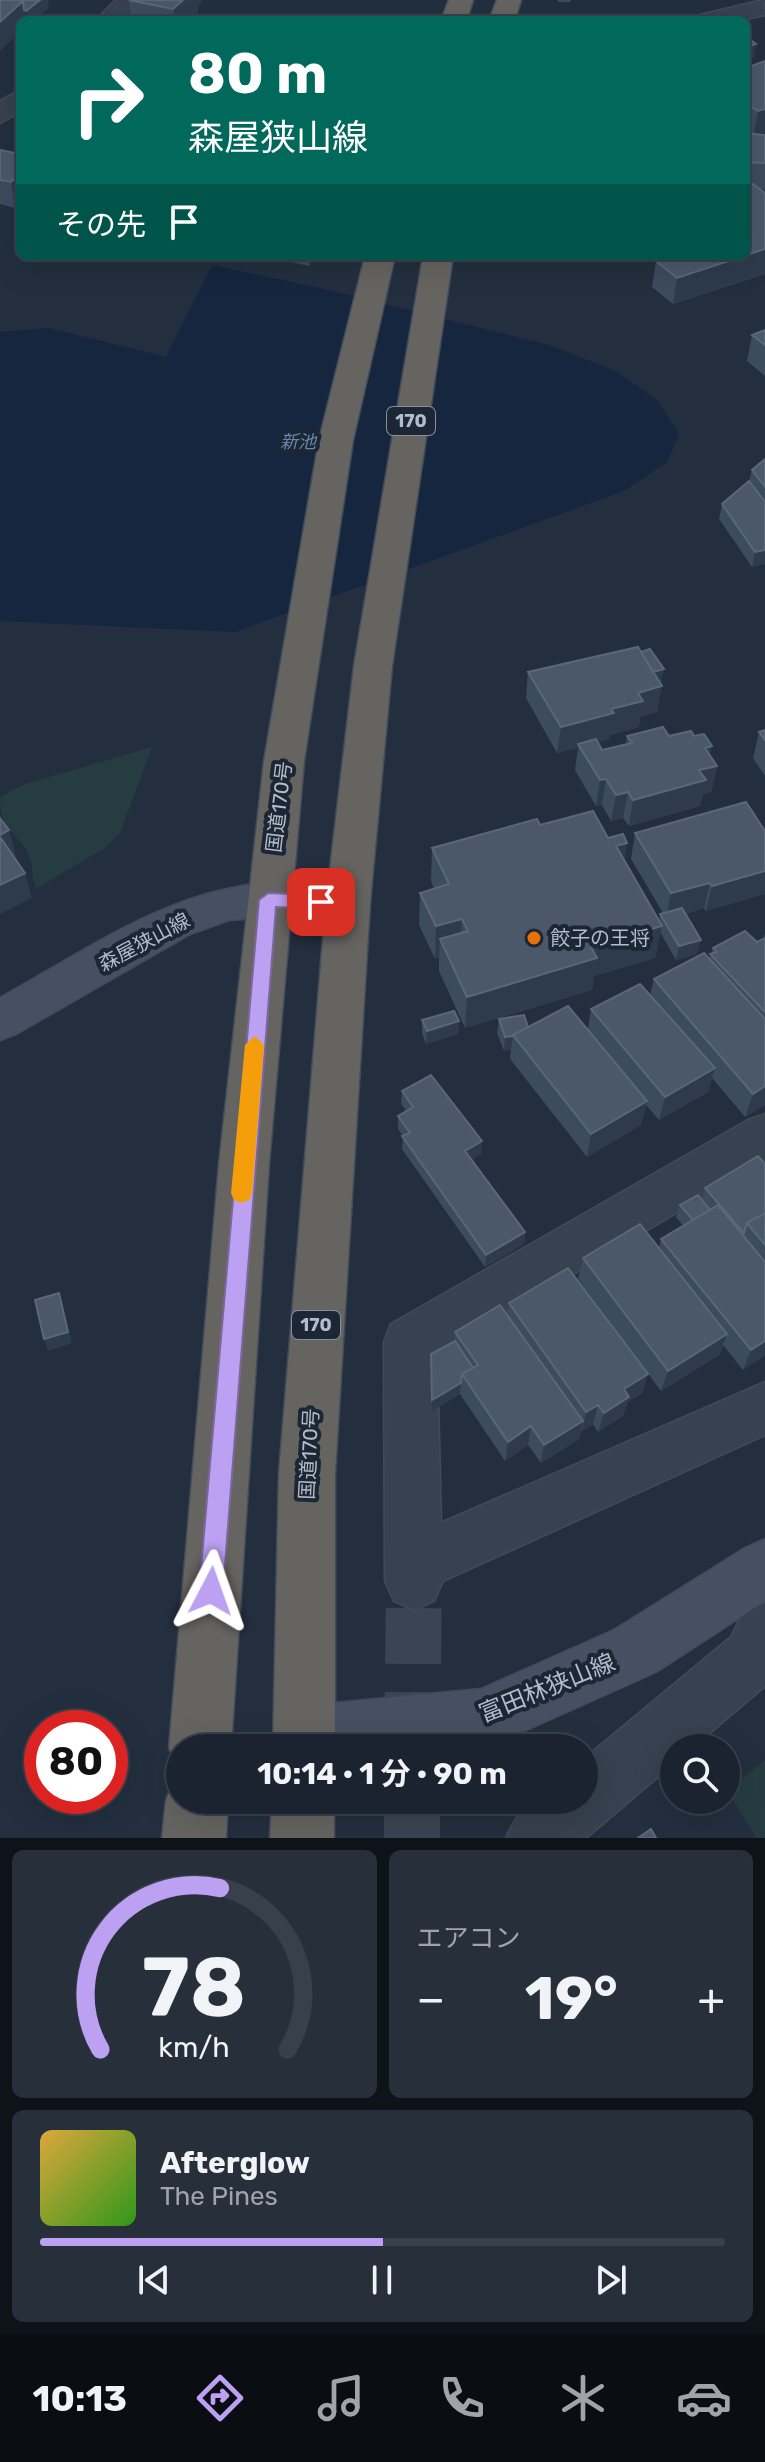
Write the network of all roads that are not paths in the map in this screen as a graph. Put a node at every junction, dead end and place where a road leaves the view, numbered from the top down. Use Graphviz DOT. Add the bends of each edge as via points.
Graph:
graph roads {
  1 [pos="131,0"];
  2 [pos="765,7"];
  3 [pos="113,16"];
  4 [pos="726,16"];
  5 [pos="16,102"];
  6 [pos="0,116"];
  7 [pos="437,260"];
  8 [pos="377,266"];
  9 [pos="268,900"];
  10 [pos="348,903"];
  11 [pos="0,1021"];
  12 [pos="765,1135"];
  13 [pos="765,1408"];
  14 [pos="765,1568"];
  15 [pos="765,1632"];
  16 [pos="201,1734"];
  17 [pos="304,1734"];
  18 [pos="366,1734"];
  19 [pos="598,1788"];
  20 [pos="196,1814"];
  21 [pos="303,1814"];
  22 [pos="567,1814"];
  23 [pos="194,1838"];
  24 [pos="302,1838"];
  25 [pos="538,1838"];
  1 -- 3 [label="street"];
  2 -- 4 [label="street"];
  5 -- 6 [label="street"];
  7 -- 10 [label="highway, 国道170号 / 170" via="373,666"];
  8 -- 9 [label="highway, 国道170号" via="336,440 284,761"];
  9 -- 10 [label="main road, 森屋狭山線"];
  9 -- 11 [label="main road, 森屋狭山線" via="227,903 174,922"];
  9 -- 16 [label="highway, 国道170号"];
  10 -- 17 [label="highway, 国道170号 / 170" via="307,1473"];
  12 -- 13 [label="street" via="410,1342 414,1567"];
  14 -- 18 [label="main road, 富田林狭山線" via="635,1651 483,1719"];
  15 -- 19 [label="street" via="752,1658"];
  20 -- 23 [label="highway"];
  21 -- 24 [label="highway"];
  22 -- 25 [label="street"];
}
